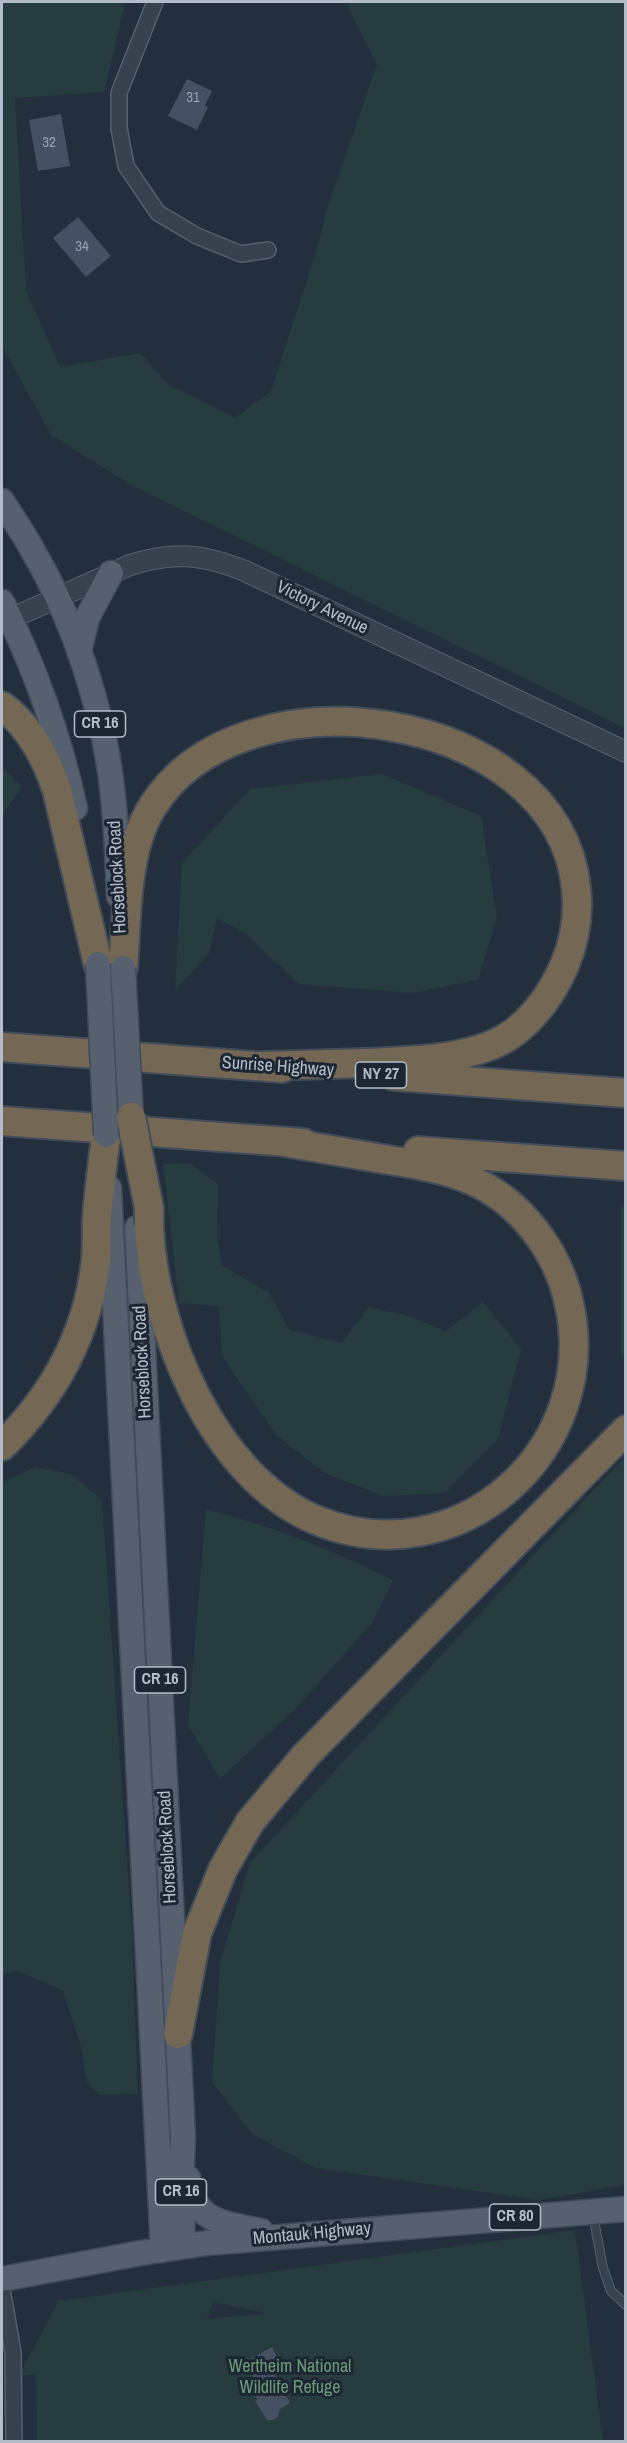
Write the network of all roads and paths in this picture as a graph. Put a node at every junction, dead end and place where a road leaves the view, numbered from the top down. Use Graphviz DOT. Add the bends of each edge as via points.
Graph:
graph roads {
  1 [pos="155,2"];
  2 [pos="268,250"];
  3 [pos="2,501"];
  4 [pos="111,573"];
  5 [pos="57,599"];
  6 [pos="6,611"];
  7 [pos="79,652"];
  8 [pos="2,706"];
  9 [pos="626,752"];
  10 [pos="110,966"];
  11 [pos="2,1047"];
  12 [pos="264,1066"];
  13 [pos="626,1094"];
  14 [pos="131,1117"];
  15 [pos="2,1121"];
  16 [pos="106,1135"];
  17 [pos="284,1142"];
  18 [pos="626,1166"];
  19 [pos="104,1223"];
  20 [pos="143,1224"];
  21 [pos="626,1430"];
  22 [pos="2,1446"];
  23 [pos="178,2034"];
  24 [pos="183,2137"];
  25 [pos="626,2209"];
  26 [pos="593,2211"];
  27 [pos="282,2236"];
  28 [pos="173,2248"];
  29 [pos="2,2279"];
  30 [pos="2,2289"];
  31 [pos="626,2306"];
  32 [pos="14,2442"];
  1 -- 2 [label="street" via="119,93 119,128 126,166 158,213 197,236 242,254"];
  3 -- 5 [label="main road, Horseblock Road / CR 16" via="34,551"];
  4 -- 5 [label="street, Victory Avenue"];
  4 -- 7 [label="main road" via="87,618"];
  4 -- 9 [label="street, Victory Avenue" via="166,555 214,559"];
  5 -- 6 [label="street, Victory Avenue"];
  5 -- 7 [label="main road, Horseblock Road / CR 16"];
  6 -- 10 [label="main road, Horseblock Road / CR 16" via="54,728"];
  7 -- 10 [label="main road, Horseblock Road / CR 16" via="104,737 109,770 118,868"];
  8 -- 10 [label="highway" via="33,740 52,773"];
  10 -- 12 [label="highway" via="144,824 178,776 232,740 320,722 394,728 483,759 541,803 564,839 571,859 577,918 569,955 553,988 533,1015 494,1044 455,1056"];
  10 -- 14 [label="main road, Horseblock Road / CR 16, bridge"];
  10 -- 16 [label="main road, Horseblock Road / CR 16, bridge"];
  11 -- 12 [label="highway, Sunrise Highway / NY 27"];
  12 -- 13 [label="highway, Sunrise Highway / NY 27"];
  14 -- 20 [label="highway, bridge" via="149,1208"];
  15 -- 17 [label="highway"];
  16 -- 19 [label="highway"];
  17 -- 18 [label="highway"];
  17 -- 20 [label="highway" via="426,1167 470,1179 507,1202 550,1254 573,1317 574,1363 568,1395 556,1428 533,1464 497,1498 474,1513 428,1530 357,1532 314,1520 274,1495 238,1459 192,1388 169,1331"];
  19 -- 22 [label="highway" via="92,1290 76,1342 52,1388"];
  19 -- 28 [label="main road, Horseblock Road / CR 16"];
  20 -- 23 [label="main road, Horseblock Road / CR 16"];
  21 -- 23 [label="highway" via="306,1756 250,1822 204,1913"];
  23 -- 24 [label="main road, Horseblock Road / CR 16"];
  24 -- 27 [label="main road" via="189,2189 204,2215"];
  24 -- 28 [label="main road, Horseblock Road / CR 16"];
  25 -- 26 [label="main road, Montauk Highway / CR 80"];
  26 -- 27 [label="main road, Montauk Highway / CR 80"];
  26 -- 31 [label="lane" via="603,2268 611,2291"];
  27 -- 28 [label="main road, Montauk Highway / CR 80"];
  28 -- 29 [label="main road, Montauk Highway / CR 80"];
  30 -- 32 [label="street" via="13,2352"];
}
